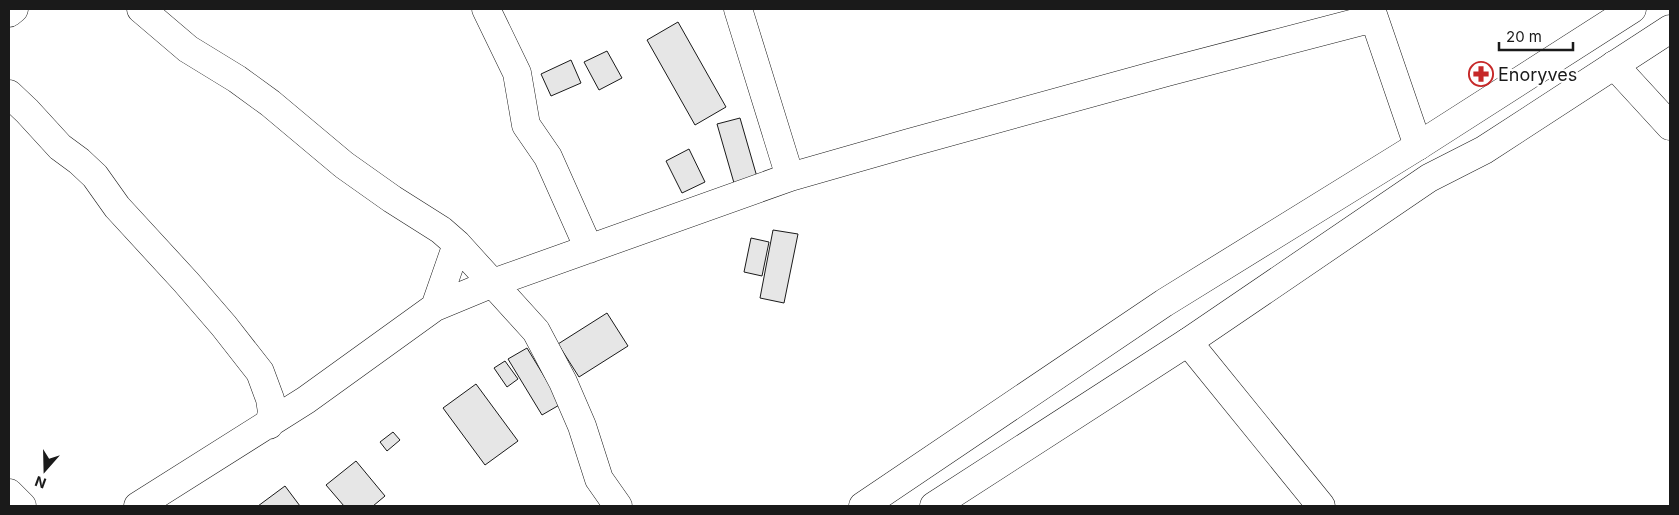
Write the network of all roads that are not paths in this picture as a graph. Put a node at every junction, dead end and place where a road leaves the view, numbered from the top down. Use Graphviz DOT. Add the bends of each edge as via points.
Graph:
graph roads {
  1 [pos="14,9"];
  2 [pos="141,9"];
  3 [pos="486,9"];
  4 [pos="738,9"];
  5 [pos="1632,9"];
  6 [pos="9,13"];
  7 [pos="1373,13"];
  8 [pos="1670,29"];
  9 [pos="1614,65"];
  10 [pos="9,94"];
  11 [pos="1670,126"];
  12 [pos="1418,146"];
  13 [pos="790,177"];
  14 [pos="457,244"];
  15 [pos="589,249"];
  16 [pos="493,284"];
  17 [pos="435,307"];
  18 [pos="1188,342"];
  19 [pos="269,425"];
  20 [pos="9,493"];
  21 [pos="22,506"];
  22 [pos="138,506"];
  23 [pos="618,506"];
  24 [pos="864,506"];
  25 [pos="934,506"];
  26 [pos="1321,506"];
  1 -- 6 [label="street"];
  2 -- 14 [label="street" via="188,49 237,79 344,165"];
  3 -- 15 [label="street" via="517,73 526,125 548,157"];
  4 -- 13 [label="street"];
  5 -- 12 [label="street"];
  7 -- 12 [label="street"];
  7 -- 13 [label="street"];
  8 -- 9 [label="street"];
  9 -- 11 [label="street"];
  9 -- 18 [label="street" via="1484,150 1429,178"];
  10 -- 19 [label="street" via="95,176 117,207 224,326 260,372 270,399"];
  12 -- 24 [label="street" via="1164,303"];
  13 -- 15 [label="street"];
  14 -- 16 [label="street"];
  14 -- 17 [label="street"];
  15 -- 16 [label="street"];
  16 -- 17 [label="street"];
  16 -- 23 [label="street" via="536,331 582,426 599,479"];
  17 -- 19 [label="street"];
  18 -- 25 [label="street"];
  18 -- 26 [label="street"];
  19 -- 22 [label="street"];
  20 -- 21 [label="street"];
}
